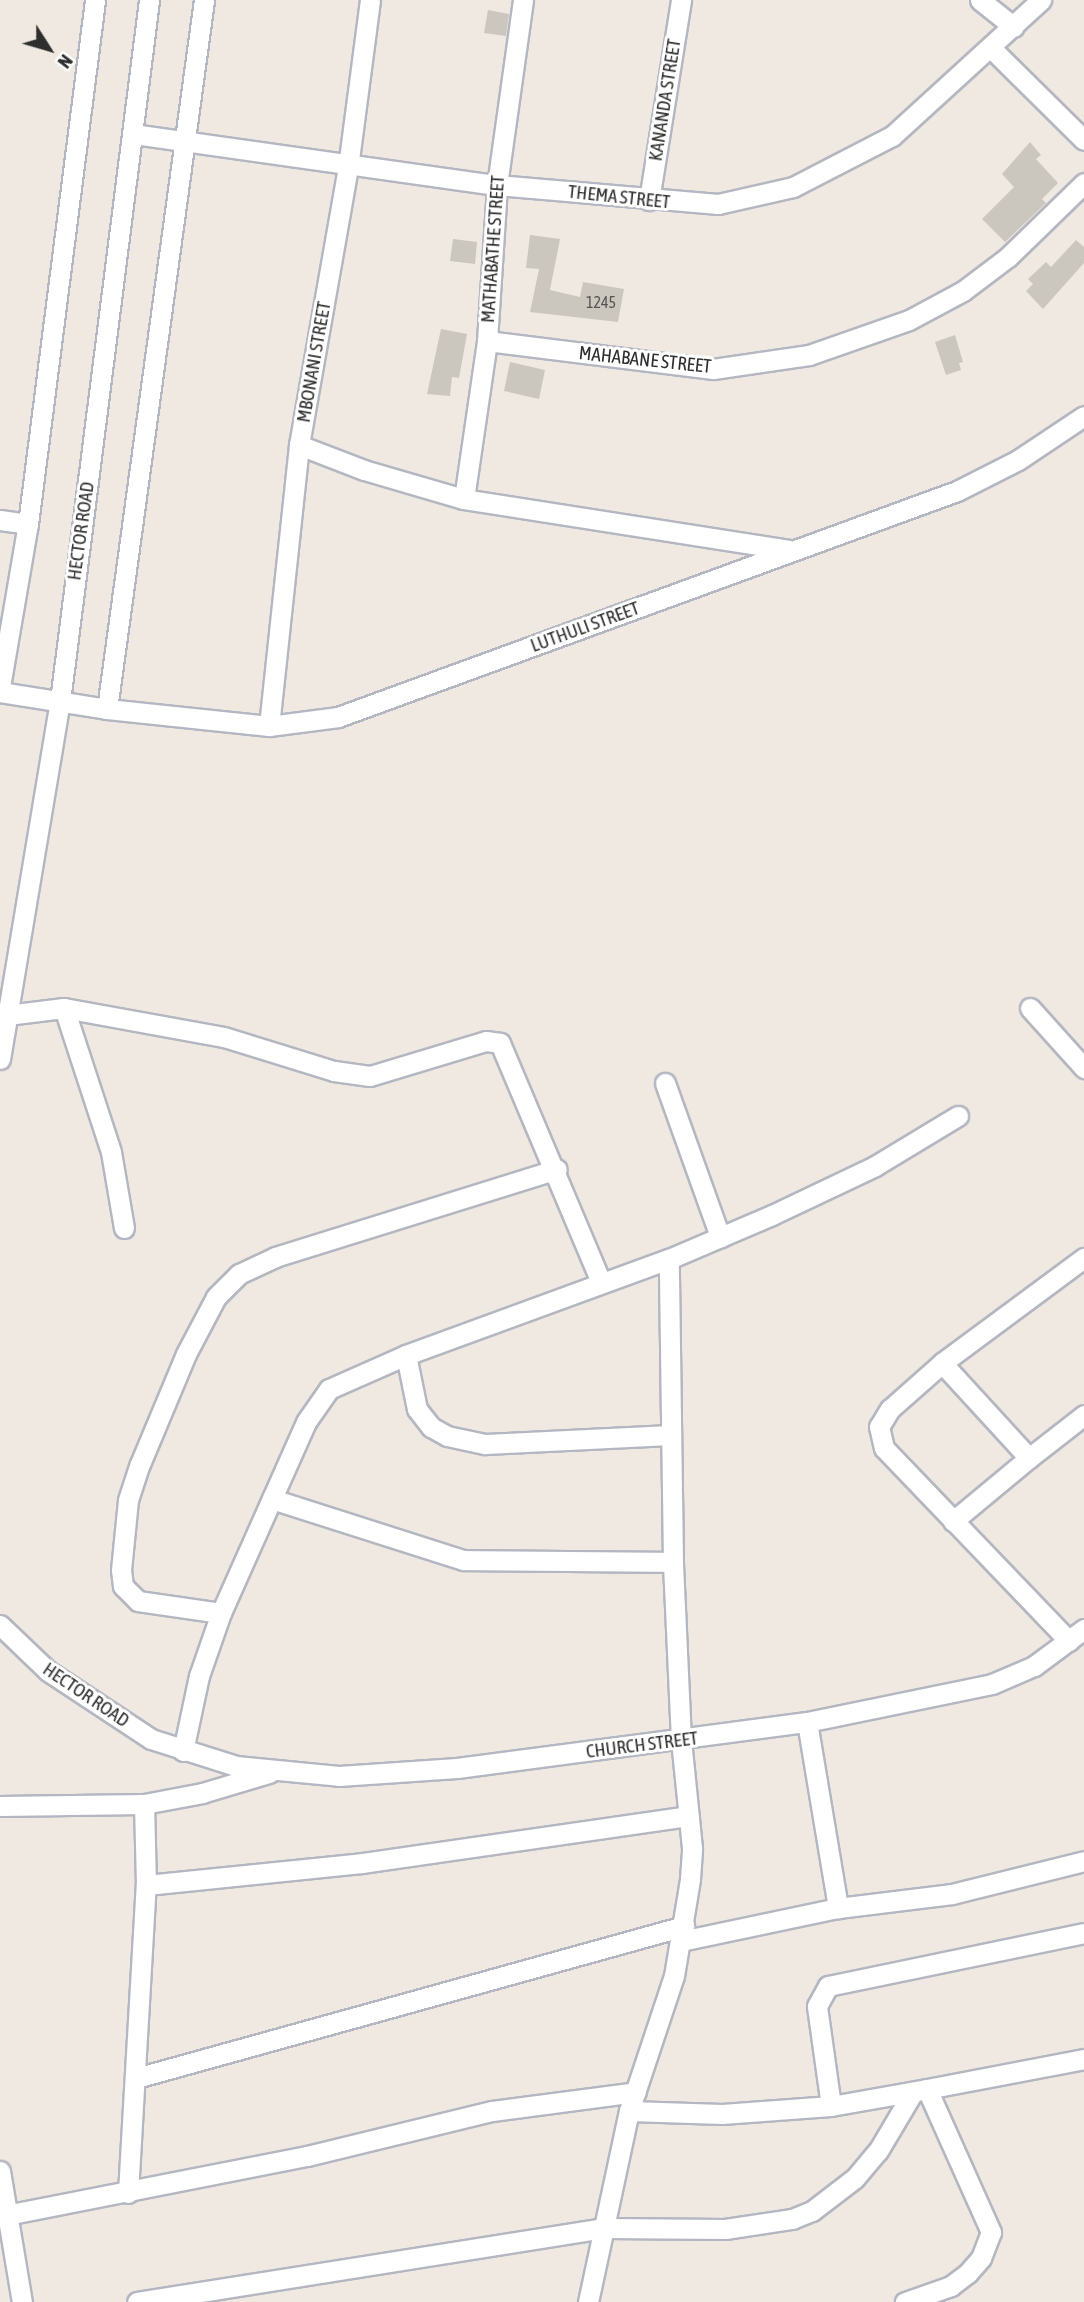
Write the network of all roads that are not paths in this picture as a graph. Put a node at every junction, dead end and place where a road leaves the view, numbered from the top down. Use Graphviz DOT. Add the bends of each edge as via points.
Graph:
graph roads {
  1 [pos="95,0"];
  2 [pos="149,0"];
  3 [pos="204,0"];
  4 [pos="370,0"];
  5 [pos="523,0"];
  6 [pos="681,0"];
  7 [pos="981,0"];
  8 [pos="1041,0"];
  9 [pos="1014,27"];
  10 [pos="992,49"];
  11 [pos="133,134"];
  12 [pos="1084,139"];
  13 [pos="184,144"];
  14 [pos="348,167"];
  15 [pos="1084,183"];
  16 [pos="497,185"];
  17 [pos="649,200"];
  18 [pos="487,341"];
  19 [pos="1084,416"];
  20 [pos="299,445"];
  21 [pos="464,499"];
  22 [pos="0,520"];
  23 [pos="28,524"];
  24 [pos="789,550"];
  25 [pos="0,689"];
  26 [pos="60,701"];
  27 [pos="107,709"];
  28 [pos="269,726"];
  29 [pos="64,1008"];
  30 [pos="1030,1008"];
  31 [pos="7,1016"];
  32 [pos="0,1059"];
  33 [pos="1084,1068"];
  34 [pos="665,1083"];
  35 [pos="958,1116"];
  36 [pos="557,1170"];
  37 [pos="124,1228"];
  38 [pos="720,1237"];
  39 [pos="1084,1258"];
  40 [pos="668,1259"];
  41 [pos="601,1282"];
  42 [pos="406,1355"];
  43 [pos="942,1363"];
  44 [pos="1084,1415"];
  45 [pos="671,1435"];
  46 [pos="1029,1458"];
  47 [pos="272,1499"];
  48 [pos="953,1521"];
  49 [pos="673,1562"];
  50 [pos="220,1613"];
  51 [pos="0,1625"];
  52 [pos="1077,1635"];
  53 [pos="807,1722"];
  54 [pos="681,1740"];
  55 [pos="183,1752"];
  56 [pos="277,1771"];
  57 [pos="144,1804"];
  58 [pos="0,1806"];
  59 [pos="689,1816"];
  60 [pos="1084,1861"];
  61 [pos="146,1885"];
  62 [pos="838,1908"];
  63 [pos="683,1933"];
  64 [pos="1084,1933"];
  65 [pos="1084,2059"];
  66 [pos="136,2078"];
  67 [pos="920,2091"];
  68 [pos="633,2102"];
  69 [pos="831,2106"];
  70 [pos="0,2171"];
  71 [pos="128,2193"];
  72 [pos="10,2214"];
  73 [pos="603,2228"];
  74 [pos="22,2302"];
  75 [pos="137,2302"];
  76 [pos="588,2302"];
  77 [pos="905,2302"];
  1 -- 23 [label="street"];
  2 -- 11 [label="street, HECTOR ROAD"];
  3 -- 13 [label="street"];
  4 -- 14 [label="street, MBONANI STREET"];
  5 -- 16 [label="street, MATHABATHE STREET"];
  6 -- 17 [label="street, KANANDA STREET"];
  7 -- 9 [label="street"];
  8 -- 9 [label="street, THEMA STREET"];
  9 -- 10 [label="street, THEMA STREET"];
  10 -- 12 [label="street"];
  10 -- 17 [label="street, THEMA STREET" via="892,136 793,187 718,204"];
  11 -- 13 [label="street, THEMA STREET"];
  11 -- 26 [label="street, HECTOR ROAD"];
  13 -- 14 [label="street, THEMA STREET"];
  13 -- 27 [label="street"];
  14 -- 16 [label="street, THEMA STREET"];
  14 -- 20 [label="street, MBONANI STREET"];
  15 -- 18 [label="street, MAHABANE STREET" via="1009,257 963,291 909,320 809,355 713,369"];
  16 -- 17 [label="street, THEMA STREET"];
  16 -- 18 [label="street, MATHABATHE STREET"];
  18 -- 21 [label="street, MATHABATHE STREET"];
  19 -- 24 [label="street, LUTHULI STREET" via="1018,460 957,491"];
  20 -- 21 [label="street" via="364,470"];
  20 -- 28 [label="street, MBONANI STREET"];
  21 -- 24 [label="street"];
  22 -- 23 [label="street"];
  23 -- 25 [label="street"];
  24 -- 28 [label="street, LUTHULI STREET" via="338,717"];
  25 -- 26 [label="street, LUTHULI STREET"];
  26 -- 27 [label="street, LUTHULI STREET"];
  26 -- 31 [label="street, HECTOR ROAD"];
  27 -- 28 [label="street, LUTHULI STREET"];
  29 -- 31 [label="street"];
  29 -- 36 [label="street" via="224,1037 353,1075 394,1071 494,1040 510,1057"];
  29 -- 37 [label="street" via="111,1152"];
  30 -- 33 [label="street"];
  31 -- 32 [label="street, HECTOR ROAD"];
  34 -- 38 [label="street"];
  35 -- 38 [label="street" via="822,1193"];
  36 -- 41 [label="street"];
  36 -- 50 [label="street" via="275,1257 239,1274 216,1297 186,1354 140,1464 126,1511 121,1570 123,1586 138,1601"];
  38 -- 40 [label="street"];
  39 -- 43 [label="street"];
  40 -- 41 [label="street"];
  40 -- 45 [label="street"];
  41 -- 42 [label="street"];
  42 -- 45 [label="street" via="417,1409 431,1427 447,1436 485,1444"];
  42 -- 47 [label="street" via="337,1384 323,1395"];
  43 -- 46 [label="street"];
  43 -- 48 [label="street" via="890,1409 881,1420 879,1435 884,1448"];
  44 -- 46 [label="street"];
  45 -- 49 [label="street"];
  46 -- 48 [label="street"];
  47 -- 49 [label="street" via="463,1560"];
  47 -- 50 [label="street"];
  48 -- 52 [label="street"];
  49 -- 54 [label="street"];
  50 -- 55 [label="street" via="199,1676"];
  51 -- 55 [label="street, HECTOR ROAD" via="74,1690 151,1739"];
  52 -- 53 [label="street, CHURCH STREET" via="1034,1666 992,1684"];
  53 -- 54 [label="street, CHURCH STREET"];
  53 -- 62 [label="street"];
  54 -- 56 [label="street, CHURCH STREET" via="398,1773 339,1776"];
  54 -- 59 [label="street"];
  55 -- 56 [label="street, CHURCH STREET"];
  56 -- 57 [label="street"];
  57 -- 58 [label="street"];
  57 -- 61 [label="street"];
  59 -- 61 [label="street" via="421,1855"];
  59 -- 63 [label="street" via="692,1848"];
  60 -- 62 [label="street" via="952,1894"];
  61 -- 66 [label="street"];
  62 -- 63 [label="street"];
  63 -- 66 [label="street"];
  63 -- 68 [label="street" via="665,2008"];
  64 -- 69 [label="street" via="828,1986 817,2006"];
  65 -- 67 [label="street"];
  66 -- 71 [label="street"];
  67 -- 69 [label="street"];
  67 -- 73 [label="street" via="855,2178 812,2211 792,2219 725,2229"];
  67 -- 77 [label="street" via="991,2232 981,2258 968,2273 941,2290"];
  68 -- 69 [label="street" via="722,2114"];
  68 -- 71 [label="street" via="492,2111"];
  68 -- 73 [label="street"];
  70 -- 72 [label="street"];
  71 -- 72 [label="street"];
  72 -- 74 [label="street"];
  73 -- 75 [label="street"];
  73 -- 76 [label="street"];
}
